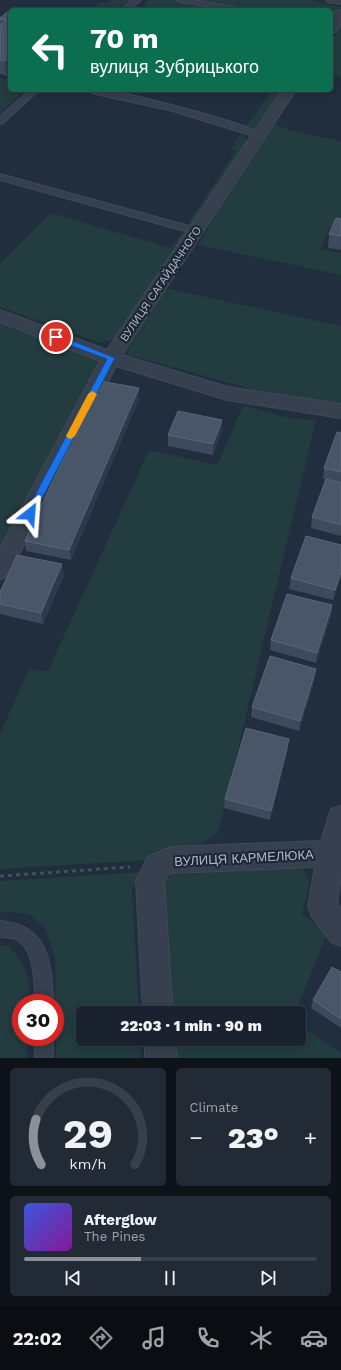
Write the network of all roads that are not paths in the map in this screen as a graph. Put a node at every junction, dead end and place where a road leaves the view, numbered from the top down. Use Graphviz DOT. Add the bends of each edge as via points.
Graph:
graph roads {
  1 [pos="137,0"];
  2 [pos="181,0"];
  3 [pos="330,0"];
  4 [pos="341,2"];
  5 [pos="127,8"];
  6 [pos="227,8"];
  7 [pos="341,14"];
  8 [pos="333,26"];
  9 [pos="33,92"];
  10 [pos="102,92"];
  11 [pos="288,92"];
  12 [pos="0,121"];
  13 [pos="259,135"];
  14 [pos="0,177"];
  15 [pos="196,231"];
  16 [pos="0,316"];
  17 [pos="111,358"];
  18 [pos="341,412"];
  19 [pos="0,570"];
  20 [pos="341,818"];
  21 [pos="331,853"];
  22 [pos="0,929"];
  23 [pos="341,932"];
  24 [pos="44,994"];
  25 [pos="158,1006"];
  26 [pos="44,1046"];
  27 [pos="160,1046"];
  28 [pos="44,1058"];
  29 [pos="161,1058"];
  1 -- 5 [label="lane"];
  2 -- 6 [label="lane"];
  3 -- 4 [label="lane"];
  7 -- 8 [label="street"];
  9 -- 12 [label="lane"];
  10 -- 13 [label="lane" via="209,119"];
  11 -- 13 [label="street, ВУЛИЦЯ САГАЙДАЧНОГО"];
  13 -- 15 [label="street, ВУЛИЦЯ САГАЙДАЧНОГО"];
  14 -- 15 [label="lane"];
  15 -- 17 [label="street, ВУЛИЦЯ САГАЙДАЧНОГО"];
  16 -- 17 [label="street"];
  17 -- 18 [label="street" via="227,393"];
  17 -- 19 [label="street, ВУЛИЦЯ САГАЙДАЧНОГО"];
  20 -- 21 [label="street, ВУЛИЦЯ КАРМЕЛЮКА"];
  21 -- 23 [label="street, ВУЛИЦЯ КАРМЕЛЮКА" via="322,907"];
  21 -- 25 [label="street, ВУЛИЦЯ КАРМЕЛЮКА" via="172,860 158,866 150,881"];
  22 -- 24 [label="lane" via="10,928 28,936 40,959"];
  26 -- 28 [label="lane"];
  27 -- 29 [label="street"];
}
